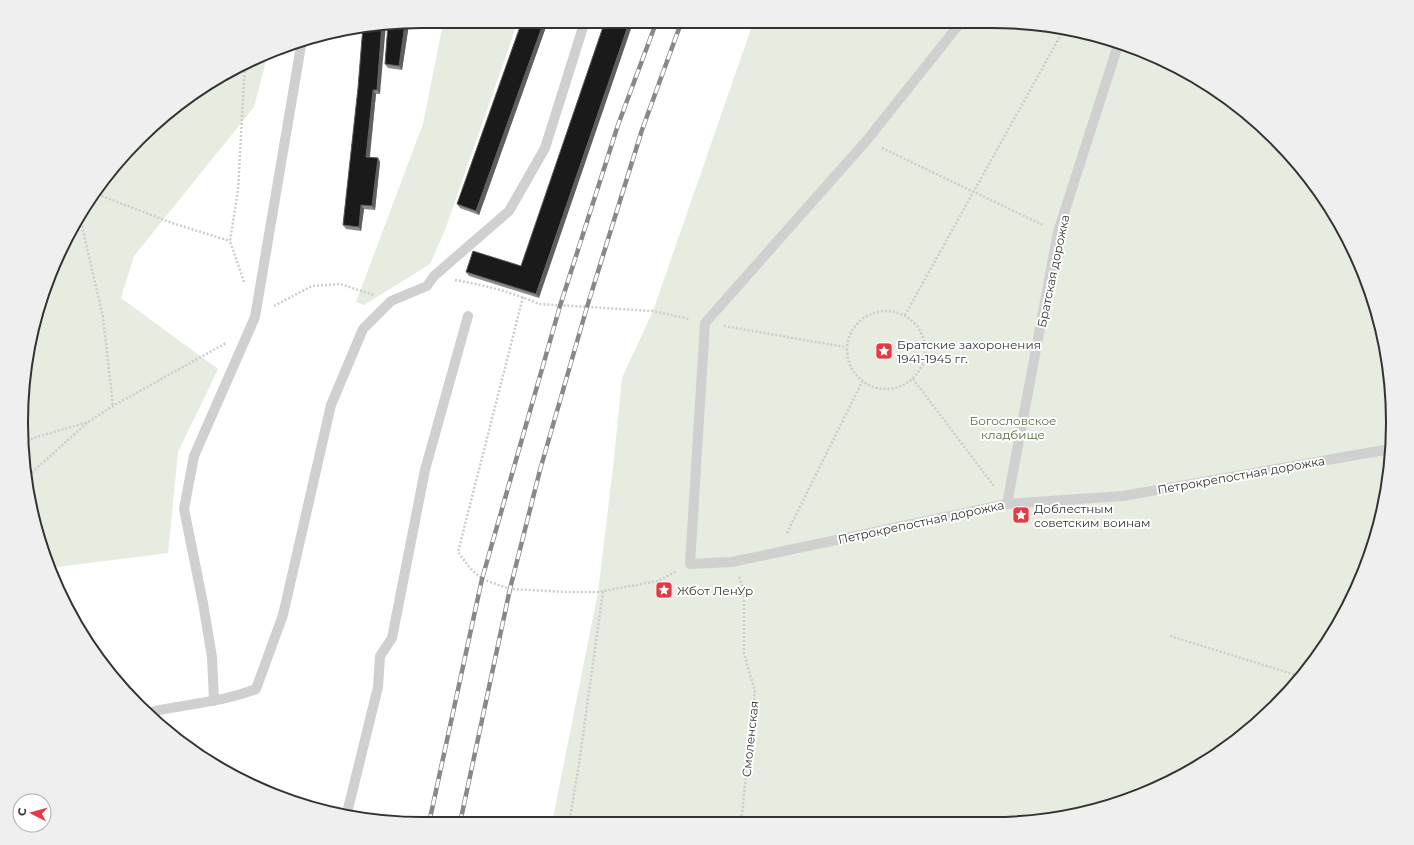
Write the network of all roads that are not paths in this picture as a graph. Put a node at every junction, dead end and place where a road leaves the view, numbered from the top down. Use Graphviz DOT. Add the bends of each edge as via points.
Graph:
graph roads {
  1 [pos="583,28"];
  2 [pos="956,28"];
  3 [pos="301,47"];
  4 [pos="1117,49"];
  5 [pos="468,316"];
  6 [pos="1385,450"];
  7 [pos="1007,504"];
  8 [pos="214,701"];
  9 [pos="154,712"];
  10 [pos="348,809"];
  1 -- 8 [label="lane" via="545,148 509,211 434,276 427,286 391,301 363,329 332,405 284,615 256,689 240,696"];
  2 -- 7 [label="lane, Петрокрепостная дорожка" via="867,140 705,323 690,564 732,562"];
  3 -- 8 [label="lane" via="255,317 194,456 184,509 212,657"];
  4 -- 7 [label="lane, Братская дорожка" via="1058,232"];
  5 -- 10 [label="lane" via="425,470 392,638 380,656 378,687"];
  6 -- 7 [label="lane, Петрокрепостная дорожка" via="1123,496"];
  8 -- 9 [label="lane"];
}
